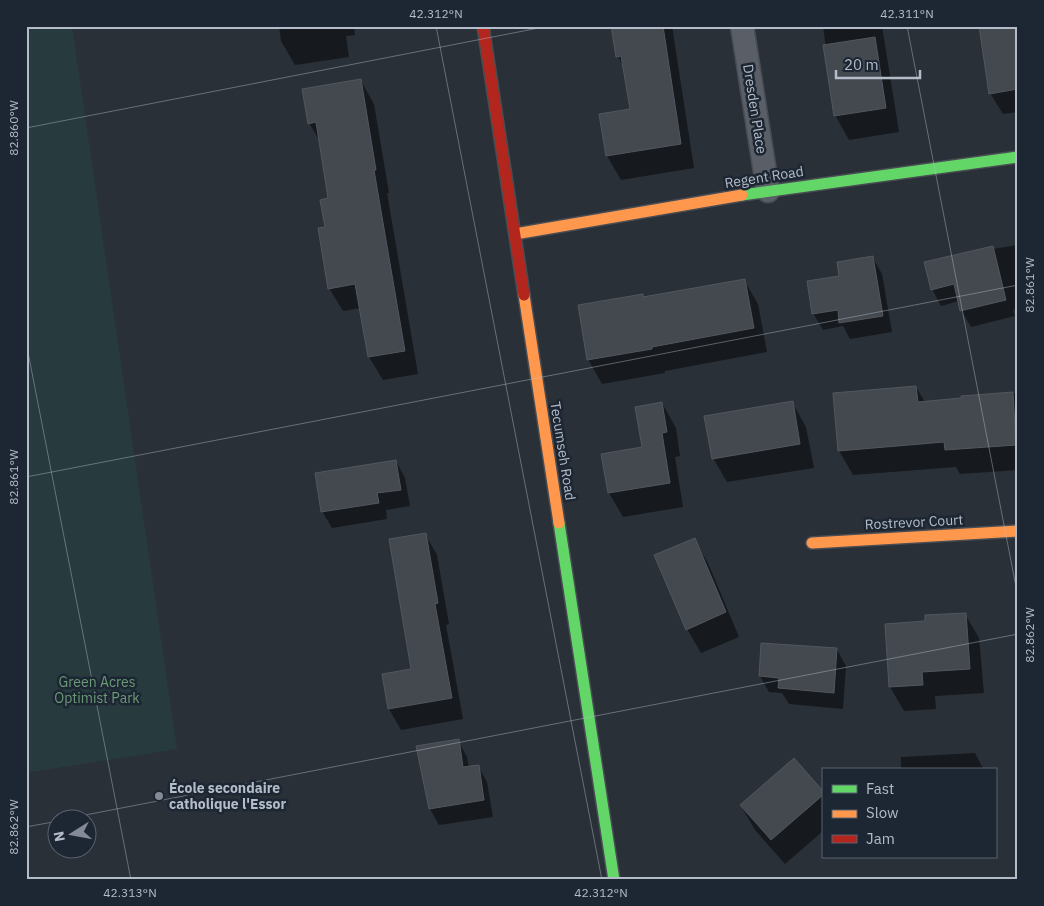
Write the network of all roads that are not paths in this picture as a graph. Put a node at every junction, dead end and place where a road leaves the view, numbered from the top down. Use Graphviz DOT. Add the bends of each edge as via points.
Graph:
graph roads {
  1 [pos="483,26"];
  2 [pos="742,26"];
  3 [pos="1018,158"];
  4 [pos="768,191"];
  5 [pos="515,234"];
  6 [pos="1018,531"];
  7 [pos="812,542"];
  8 [pos="614,880"];
  1 -- 5 [label="main road, Tecumseh Road"];
  2 -- 4 [label="street, Dresden Place"];
  3 -- 4 [label="main road, Regent Road"];
  4 -- 5 [label="main road, Regent Road"];
  5 -- 8 [label="main road, Tecumseh Road"];
  6 -- 7 [label="main road, Rostrevor Court"];
}
